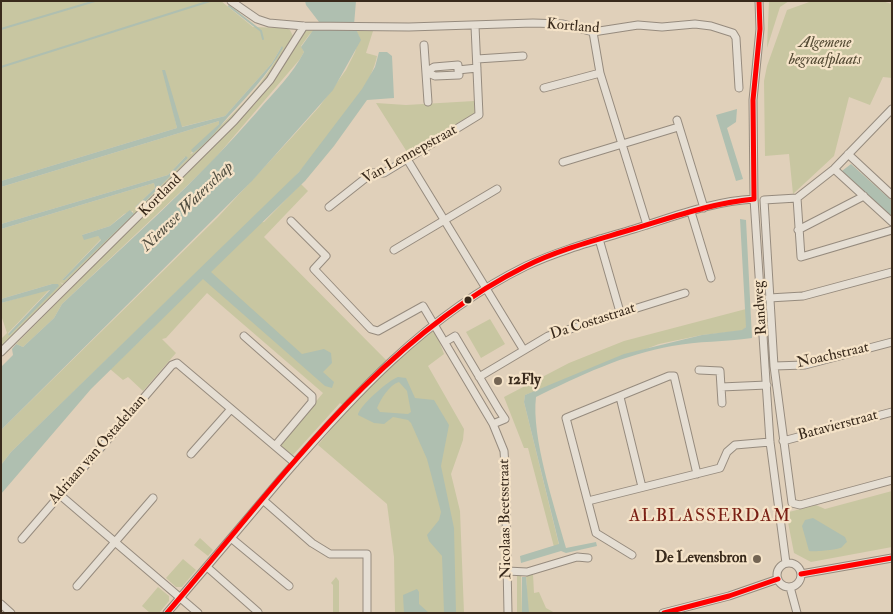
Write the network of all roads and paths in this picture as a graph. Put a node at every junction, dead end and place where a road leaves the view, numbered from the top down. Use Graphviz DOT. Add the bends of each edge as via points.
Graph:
graph roads {
  1 [pos="231,1"];
  2 [pos="759,1"];
  3 [pos="304,26"];
  4 [pos="475,26"];
  5 [pos="593,32"];
  6 [pos="424,45"];
  7 [pos="523,56"];
  8 [pos="477,59"];
  9 [pos="477,68"];
  10 [pos="426,72"];
  11 [pos="600,72"];
  12 [pos="544,88"];
  13 [pos="739,88"];
  14 [pos="428,102"];
  15 [pos="891,109"];
  16 [pos="676,120"];
  17 [pos="675,128"];
  18 [pos="621,144"];
  19 [pos="848,154"];
  20 [pos="407,159"];
  21 [pos="563,162"];
  22 [pos="834,169"];
  23 [pos="497,189"];
  24 [pos="892,195"];
  25 [pos="864,196"];
  26 [pos="797,198"];
  27 [pos="754,199"];
  28 [pos="329,207"];
  29 [pos="704,208"];
  30 [pos="691,212"];
  31 [pos="291,221"];
  32 [pos="444,221"];
  33 [pos="892,222"];
  34 [pos="647,225"];
  35 [pos="798,230"];
  36 [pos="892,230"];
  37 [pos="599,239"];
  38 [pos="394,250"];
  39 [pos="892,272"];
  40 [pos="711,278"];
  41 [pos="485,289"];
  42 [pos="685,293"];
  43 [pos="769,298"];
  44 [pos="620,312"];
  45 [pos="434,324"];
  46 [pos="244,336"];
  47 [pos="445,342"];
  48 [pos="892,342"];
  49 [pos="523,349"];
  50 [pos="1,352"];
  51 [pos="774,366"];
  52 [pos="699,370"];
  53 [pos="479,377"];
  54 [pos="766,386"];
  55 [pos="721,387"];
  56 [pos="620,397"];
  57 [pos="722,402"];
  58 [pos="230,409"];
  59 [pos="892,412"];
  60 [pos="493,424"];
  61 [pos="783,441"];
  62 [pos="770,442"];
  63 [pos="274,446"];
  64 [pos="191,454"];
  65 [pos="295,463"];
  66 [pos="698,474"];
  67 [pos="892,480"];
  68 [pos="642,487"];
  69 [pos="60,496"];
  70 [pos="153,498"];
  71 [pos="263,500"];
  72 [pos="588,501"];
  73 [pos="22,538"];
  74 [pos="231,538"];
  75 [pos="115,542"];
  76 [pos="632,555"];
  77 [pos="588,558"];
  78 [pos="892,558"];
  79 [pos="786,563"];
  80 [pos="207,567"];
  81 [pos="507,571"];
  82 [pos="801,574"];
  83 [pos="778,580"];
  84 [pos="77,586"];
  85 [pos="289,586"];
  86 [pos="790,587"];
  87 [pos="181,597"];
  88 [pos="1,604"];
  89 [pos="258,612"];
  90 [pos="11,613"];
  91 [pos="167,613"];
  92 [pos="198,613"];
  93 [pos="367,613"];
  94 [pos="508,613"];
  95 [pos="662,613"];
  96 [pos="797,613"];
  1 -- 3 [label="street" via="257,19"];
  2 -- 27 [label="street, Randweg" via="753,100"];
  3 -- 4 [label="street, Kortland"];
  3 -- 50 [label="street, Kortland" via="270,80 234,121"];
  4 -- 5 [label="street, Kortland" via="563,24"];
  4 -- 8 [label="street, Van Lennepstraat"];
  5 -- 11 [label="street"];
  5 -- 13 [label="street, Kortland" via="638,25 695,24 727,30 736,38"];
  6 -- 10 [label="street"];
  7 -- 8 [label="street"];
  8 -- 9 [label="street, Van Lennepstraat"];
  9 -- 10 [label="street" via="458,70 458,64 434,67"];
  9 -- 20 [label="street, Van Lennepstraat" via="479,116"];
  10 -- 14 [label="street"];
  11 -- 12 [label="street"];
  11 -- 18 [label="street"];
  15 -- 19 [label="street"];
  16 -- 29 [label="street"];
  17 -- 18 [label="street"];
  18 -- 21 [label="street"];
  18 -- 34 [label="street"];
  19 -- 22 [label="street"];
  19 -- 24 [label="street"];
  20 -- 28 [label="street, Van Lennepstraat" via="384,172 372,173"];
  20 -- 32 [label="street"];
  22 -- 25 [label="street"];
  22 -- 26 [label="street"];
  23 -- 32 [label="street"];
  25 -- 33 [label="street"];
  25 -- 35 [label="street"];
  26 -- 35 [label="street"];
  26 -- 43 [label="street, Randweg" via="764,200"];
  27 -- 29 [label="street"];
  27 -- 54 [label="street, Randweg"];
  29 -- 30 [label="street"];
  30 -- 34 [label="street"];
  30 -- 40 [label="street"];
  31 -- 45 [label="street, Nicolaas Beetsstraat" via="326,256 314,269 371,329 378,332 423,306"];
  32 -- 38 [label="street"];
  32 -- 41 [label="street"];
  34 -- 37 [label="street"];
  35 -- 36 [label="street" via="801,257"];
  37 -- 41 [label="street" via="527,266"];
  37 -- 44 [label="street"];
  39 -- 43 [label="street" via="803,296"];
  41 -- 45 [label="street"];
  41 -- 49 [label="street"];
  42 -- 44 [label="street, Da Costastraat"];
  43 -- 51 [label="street, Randweg"];
  44 -- 49 [label="street, Da Costastraat" via="560,331"];
  45 -- 47 [label="street, Nicolaas Beetsstraat"];
  45 -- 65 [label="street" via="390,361"];
  46 -- 63 [label="street" via="312,396 312,402"];
  47 -- 53 [label="street" via="455,336"];
  47 -- 60 [label="street, Nicolaas Beetsstraat"];
  48 -- 51 [label="street, Noachstraat" via="805,365"];
  49 -- 53 [label="street, Da Costastraat"];
  51 -- 61 [label="street, Randweg"];
  52 -- 55 [label="street" via="720,370"];
  53 -- 60 [label="street" via="504,419"];
  54 -- 55 [label="street"];
  54 -- 62 [label="street, Randweg"];
  55 -- 57 [label="street"];
  56 -- 66 [label="street" via="674,376"];
  56 -- 68 [label="street"];
  56 -- 72 [label="street" via="566,418"];
  58 -- 63 [label="street"];
  58 -- 64 [label="street"];
  58 -- 69 [label="street, Adriaan van Ostadelaan" via="177,364 172,365"];
  59 -- 61 [label="street, Batavierstraat"];
  60 -- 81 [label="street, Nicolaas Beetsstraat" via="504,450"];
  61 -- 67 [label="street, Randweg" via="792,503 800,505"];
  62 -- 66 [label="street" via="734,446 727,452 720,468"];
  62 -- 79 [label="street, Randweg"];
  63 -- 65 [label="street"];
  65 -- 71 [label="street"];
  66 -- 68 [label="street"];
  68 -- 72 [label="street"];
  69 -- 73 [label="street, Adriaan van Ostadelaan"];
  69 -- 75 [label="street"];
  70 -- 75 [label="street"];
  71 -- 74 [label="street"];
  71 -- 93 [label="street" via="312,543 330,554 368,554"];
  72 -- 76 [label="street" via="596,534"];
  74 -- 80 [label="street"];
  74 -- 85 [label="street"];
  75 -- 84 [label="street"];
  75 -- 87 [label="street"];
  77 -- 81 [label="street" via="576,557 527,572"];
  78 -- 82 [label="street"];
  79 -- 82 [label="street" via="797,566"];
  79 -- 83 [label="street" via="778,569"];
  80 -- 87 [label="street"];
  80 -- 89 [label="street"];
  81 -- 94 [label="street, Nicolaas Beetsstraat"];
  82 -- 86 [label="street" via="798,583"];
  83 -- 86 [label="street"];
  83 -- 95 [label="street"];
  86 -- 96 [label="street"];
  87 -- 91 [label="street"];
  87 -- 92 [label="street"];
  88 -- 90 [label="street"];
}
